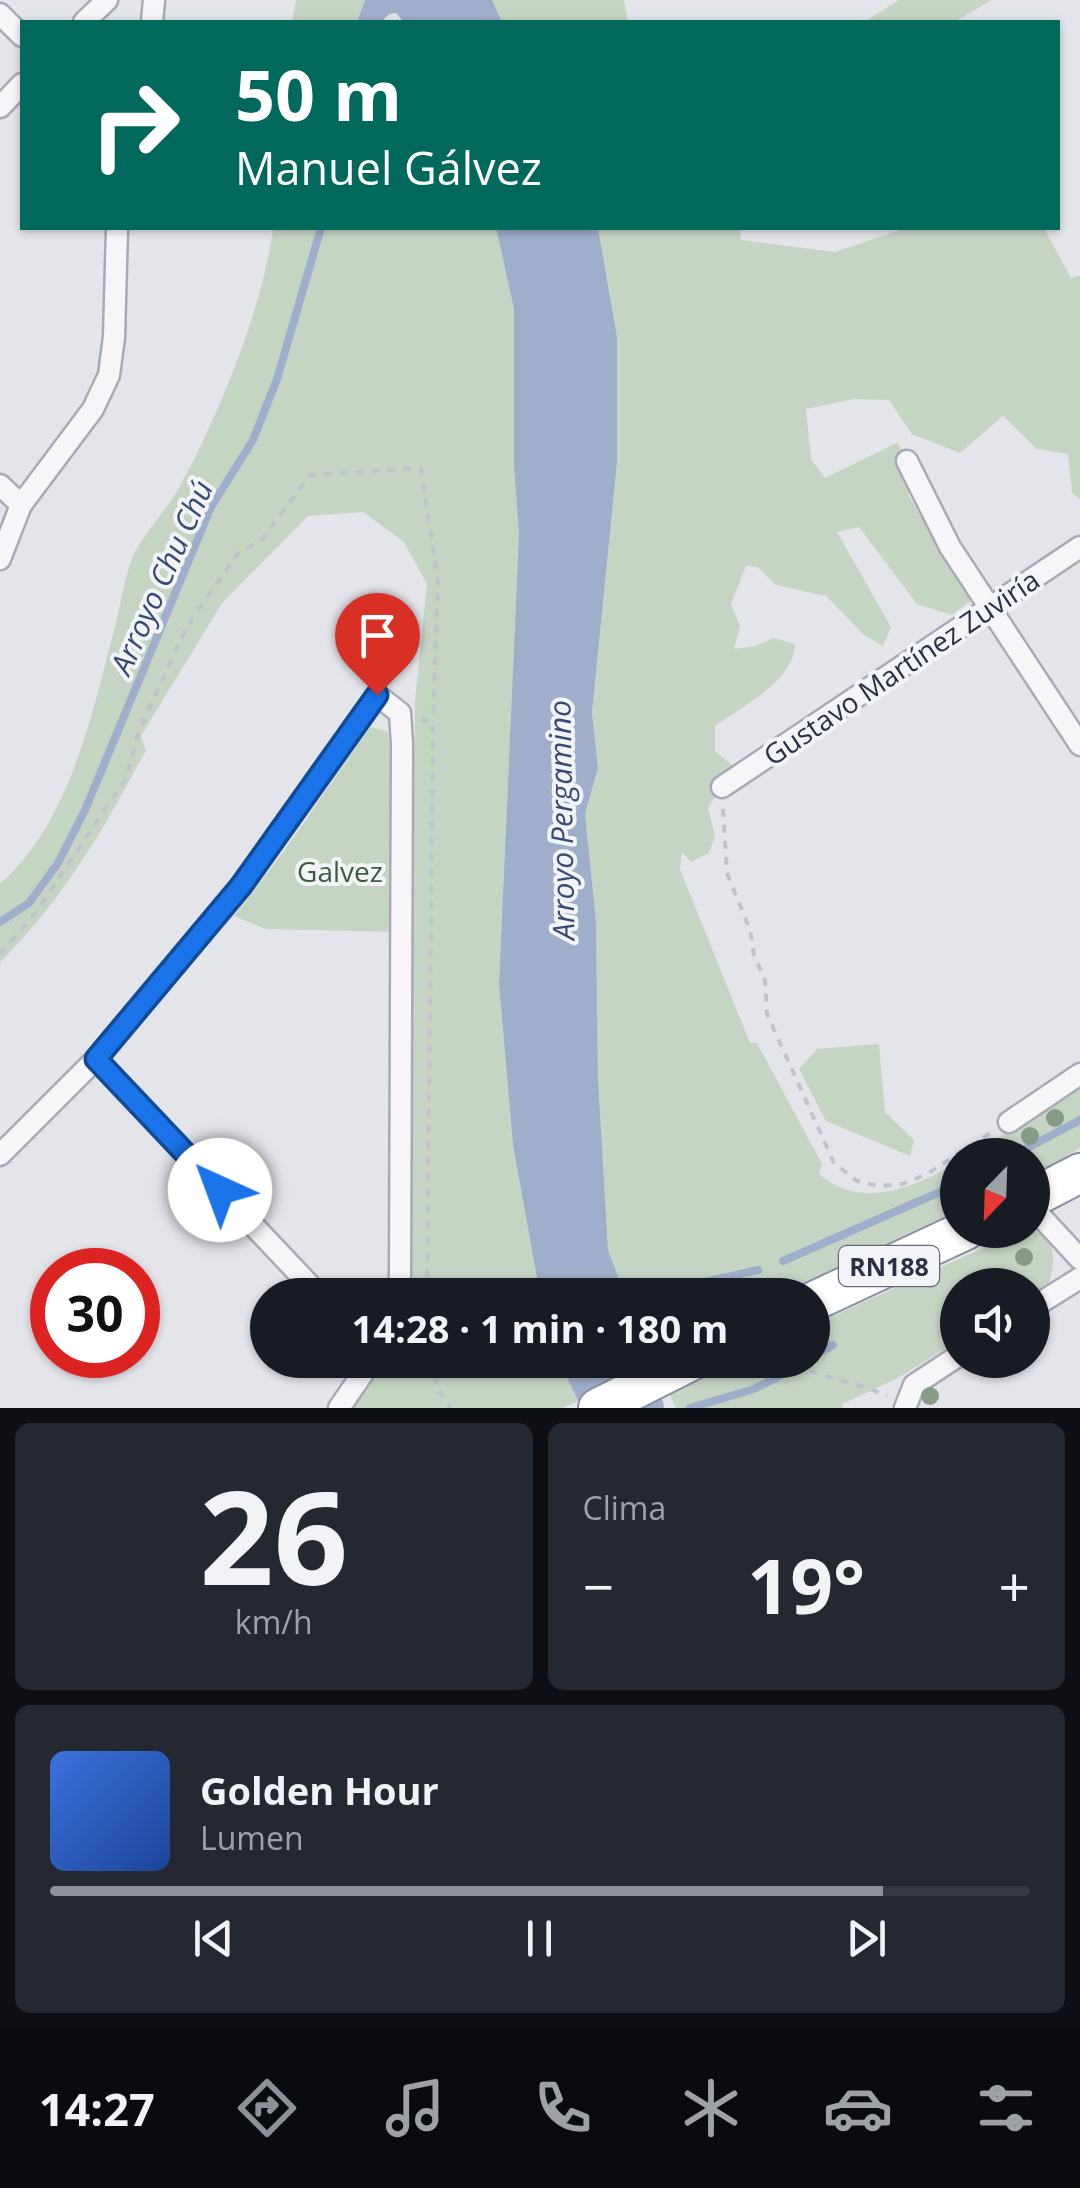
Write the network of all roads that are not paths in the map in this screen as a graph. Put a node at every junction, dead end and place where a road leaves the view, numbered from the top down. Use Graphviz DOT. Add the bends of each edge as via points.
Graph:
graph roads {
  1 [pos="107,0"];
  2 [pos="0,14"];
  3 [pos="86,20"];
  4 [pos="20,34"];
  5 [pos="20,86"];
  6 [pos="0,107"];
  7 [pos="118,230"];
  8 [pos="907,461"];
  9 [pos="0,485"];
  10 [pos="21,506"];
  11 [pos="1080,548"];
  12 [pos="0,559"];
  13 [pos="990,607"];
  14 [pos="1080,746"];
  15 [pos="722,787"];
  16 [pos="96,1059"];
  17 [pos="1080,1074"];
  18 [pos="1009,1122"];
  19 [pos="0,1155"];
  20 [pos="1080,1173"];
  21 [pos="1050,1189"];
  22 [pos="1050,1226"];
  23 [pos="940,1242"];
  24 [pos="1080,1259"];
  25 [pos="302,1278"];
  26 [pos="400,1278"];
  27 [pos="1080,1278"];
  28 [pos="830,1294"];
  29 [pos="1050,1297"];
  30 [pos="940,1368"];
  31 [pos="360,1378"];
  32 [pos="657,1378"];
  33 [pos="905,1406"];
  34 [pos="339,1408"];
  35 [pos="598,1408"];
  1 -- 3 [label="street"];
  2 -- 4 [label="street"];
  5 -- 6 [label="street"];
  7 -- 10 [label="street" via="108,375 93,409"];
  8 -- 13 [label="street" via="950,548"];
  9 -- 10 [label="street"];
  10 -- 12 [label="street"];
  11 -- 13 [label="street, Gustavo Martínez Zuviría"];
  13 -- 14 [label="street"];
  13 -- 15 [label="street, Gustavo Martínez Zuviría"];
  16 -- 19 [label="street"];
  16 -- 25 [label="street"];
  16 -- 26 [label="street" via="241,886 377,695 400,713"];
  17 -- 18 [label="street"];
  20 -- 21 [label="highway"];
  22 -- 24 [label="street"];
  23 -- 28 [label="highway, RN188"];
  27 -- 29 [label="street"];
  30 -- 33 [label="street" via="914,1385"];
  31 -- 34 [label="street"];
  32 -- 35 [label="highway"];
}
